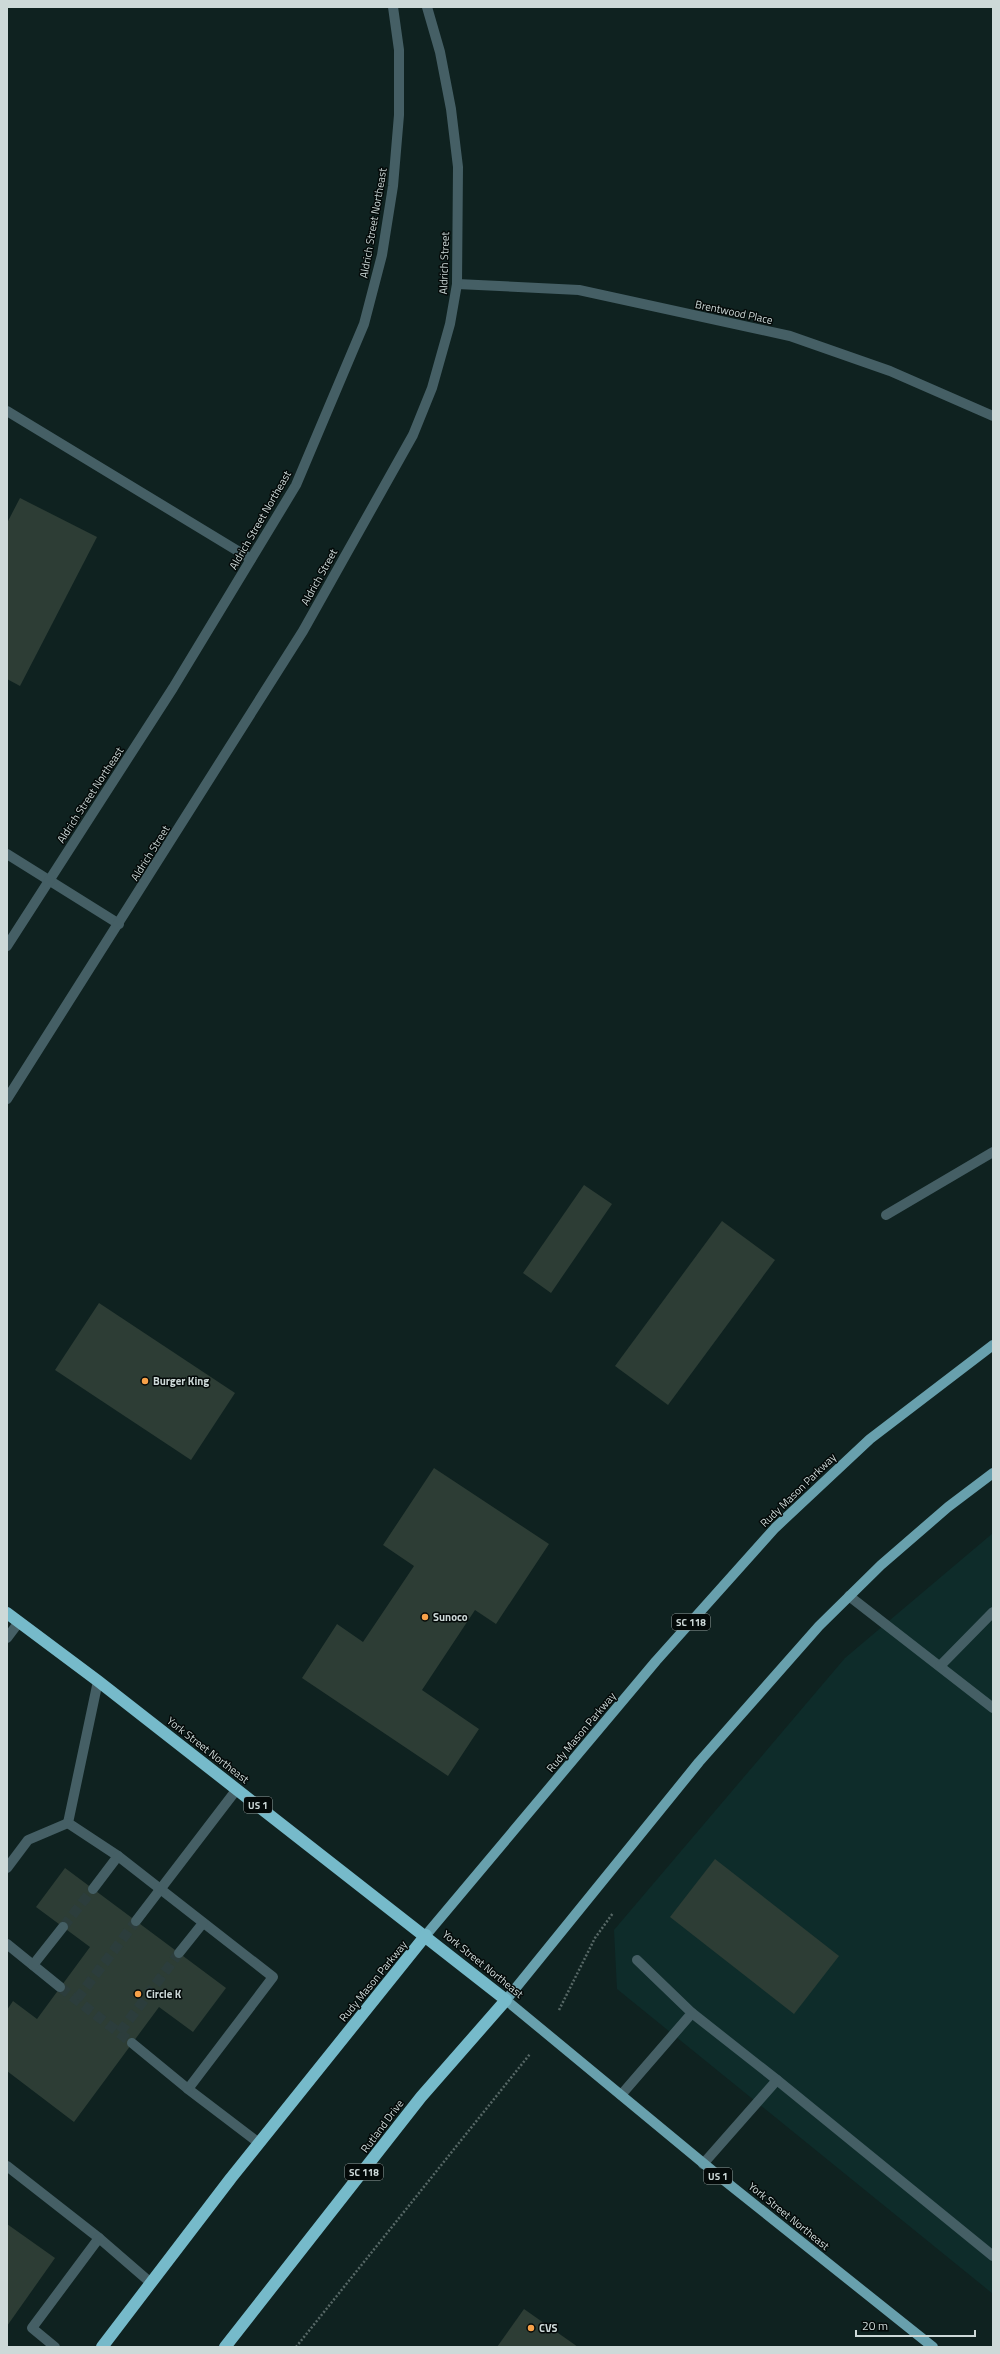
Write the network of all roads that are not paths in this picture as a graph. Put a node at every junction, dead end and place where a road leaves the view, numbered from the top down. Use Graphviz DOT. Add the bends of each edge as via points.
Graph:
graph roads {
  1 [pos="394,7"];
  2 [pos="427,7"];
  3 [pos="457,284"];
  4 [pos="7,411"];
  5 [pos="993,416"];
  6 [pos="251,559"];
  7 [pos="7,854"];
  8 [pos="50,881"];
  9 [pos="119,924"];
  10 [pos="7,946"];
  11 [pos="7,1099"];
  12 [pos="993,1152"];
  13 [pos="886,1215"];
  14 [pos="993,1345"];
  15 [pos="993,1473"];
  16 [pos="849,1596"];
  17 [pos="993,1612"];
  18 [pos="7,1613"];
  19 [pos="18,1622"];
  20 [pos="7,1638"];
  21 [pos="940,1666"];
  22 [pos="98,1681"];
  23 [pos="993,1708"];
  24 [pos="237,1789"];
  25 [pos="68,1823"];
  26 [pos="118,1856"];
  27 [pos="7,1868"];
  28 [pos="93,1889"];
  29 [pos="161,1890"];
  30 [pos="136,1922"];
  31 [pos="203,1922"];
  32 [pos="63,1927"];
  33 [pos="426,1936"];
  34 [pos="7,1944"];
  35 [pos="179,1953"];
  36 [pos="636,1960"];
  37 [pos="33,1965"];
  38 [pos="60,1987"];
  39 [pos="506,2000"];
  40 [pos="692,2013"];
  41 [pos="132,2043"];
  42 [pos="777,2080"];
  43 [pos="188,2089"];
  44 [pos="621,2095"];
  45 [pos="259,2143"];
  46 [pos="703,2164"];
  47 [pos="7,2166"];
  48 [pos="99,2238"];
  49 [pos="993,2256"];
  50 [pos="151,2283"];
  51 [pos="55,2347"];
  52 [pos="102,2347"];
  53 [pos="225,2347"];
  54 [pos="933,2347"];
  1 -- 6 [label="street, Aldrich Street Northeast" via="399,50 399,116 394,178 382,255 366,317 296,485"];
  2 -- 3 [label="street, Aldrich Street" via="440,52 450,102 458,167"];
  3 -- 5 [label="street, Brentwood Place" via="579,290 790,336 890,371"];
  3 -- 9 [label="street, Aldrich Street" via="450,324 432,388 413,435 303,631"];
  4 -- 6 [label="street"];
  6 -- 8 [label="street, Aldrich Street Northeast" via="173,688"];
  7 -- 8 [label="street"];
  8 -- 9 [label="street"];
  8 -- 10 [label="street, Aldrich Street Northeast"];
  9 -- 11 [label="street, Aldrich Street"];
  12 -- 13 [label="street"];
  14 -- 33 [label="main road, Rudy Mason Parkway / SC 118" via="870,1439 775,1528 656,1661"];
  15 -- 16 [label="main road, SC 118" via="948,1507"];
  16 -- 21 [label="street"];
  16 -- 39 [label="main road, SC 118" via="819,1626 699,1762"];
  17 -- 21 [label="street"];
  18 -- 19 [label="highway, York Street Northeast / US 1"];
  19 -- 20 [label="street"];
  19 -- 22 [label="highway, York Street Northeast / US 1"];
  21 -- 23 [label="street"];
  22 -- 24 [label="highway, York Street Northeast / US 1"];
  22 -- 25 [label="street"];
  24 -- 29 [label="street"];
  24 -- 33 [label="highway, York Street Northeast / US 1"];
  25 -- 26 [label="street"];
  25 -- 27 [label="street" via="28,1840"];
  26 -- 28 [label="street"];
  26 -- 29 [label="street"];
  29 -- 30 [label="street"];
  29 -- 31 [label="street"];
  31 -- 35 [label="street"];
  31 -- 43 [label="street" via="273,1977"];
  32 -- 37 [label="street"];
  33 -- 39 [label="highway, York Street Northeast / US 1"];
  33 -- 45 [label="highway, Rudy Mason Parkway / SC 118"];
  34 -- 37 [label="street"];
  36 -- 40 [label="street"];
  37 -- 38 [label="street"];
  39 -- 44 [label="main road, York Street Northeast / US 1" via="548,2032"];
  39 -- 53 [label="highway, Rutland Drive / SC 118" via="421,2097"];
  40 -- 42 [label="street"];
  40 -- 44 [label="street"];
  41 -- 43 [label="street"];
  42 -- 46 [label="street"];
  42 -- 49 [label="street"];
  43 -- 45 [label="street"];
  44 -- 46 [label="main road, York Street Northeast / US 1"];
  45 -- 50 [label="highway, Rudy Mason Parkway / SC 118"];
  46 -- 54 [label="main road, York Street Northeast / US 1"];
  47 -- 48 [label="street"];
  48 -- 50 [label="street"];
  48 -- 51 [label="street" via="32,2328"];
  50 -- 52 [label="highway, SC 118"];
}
